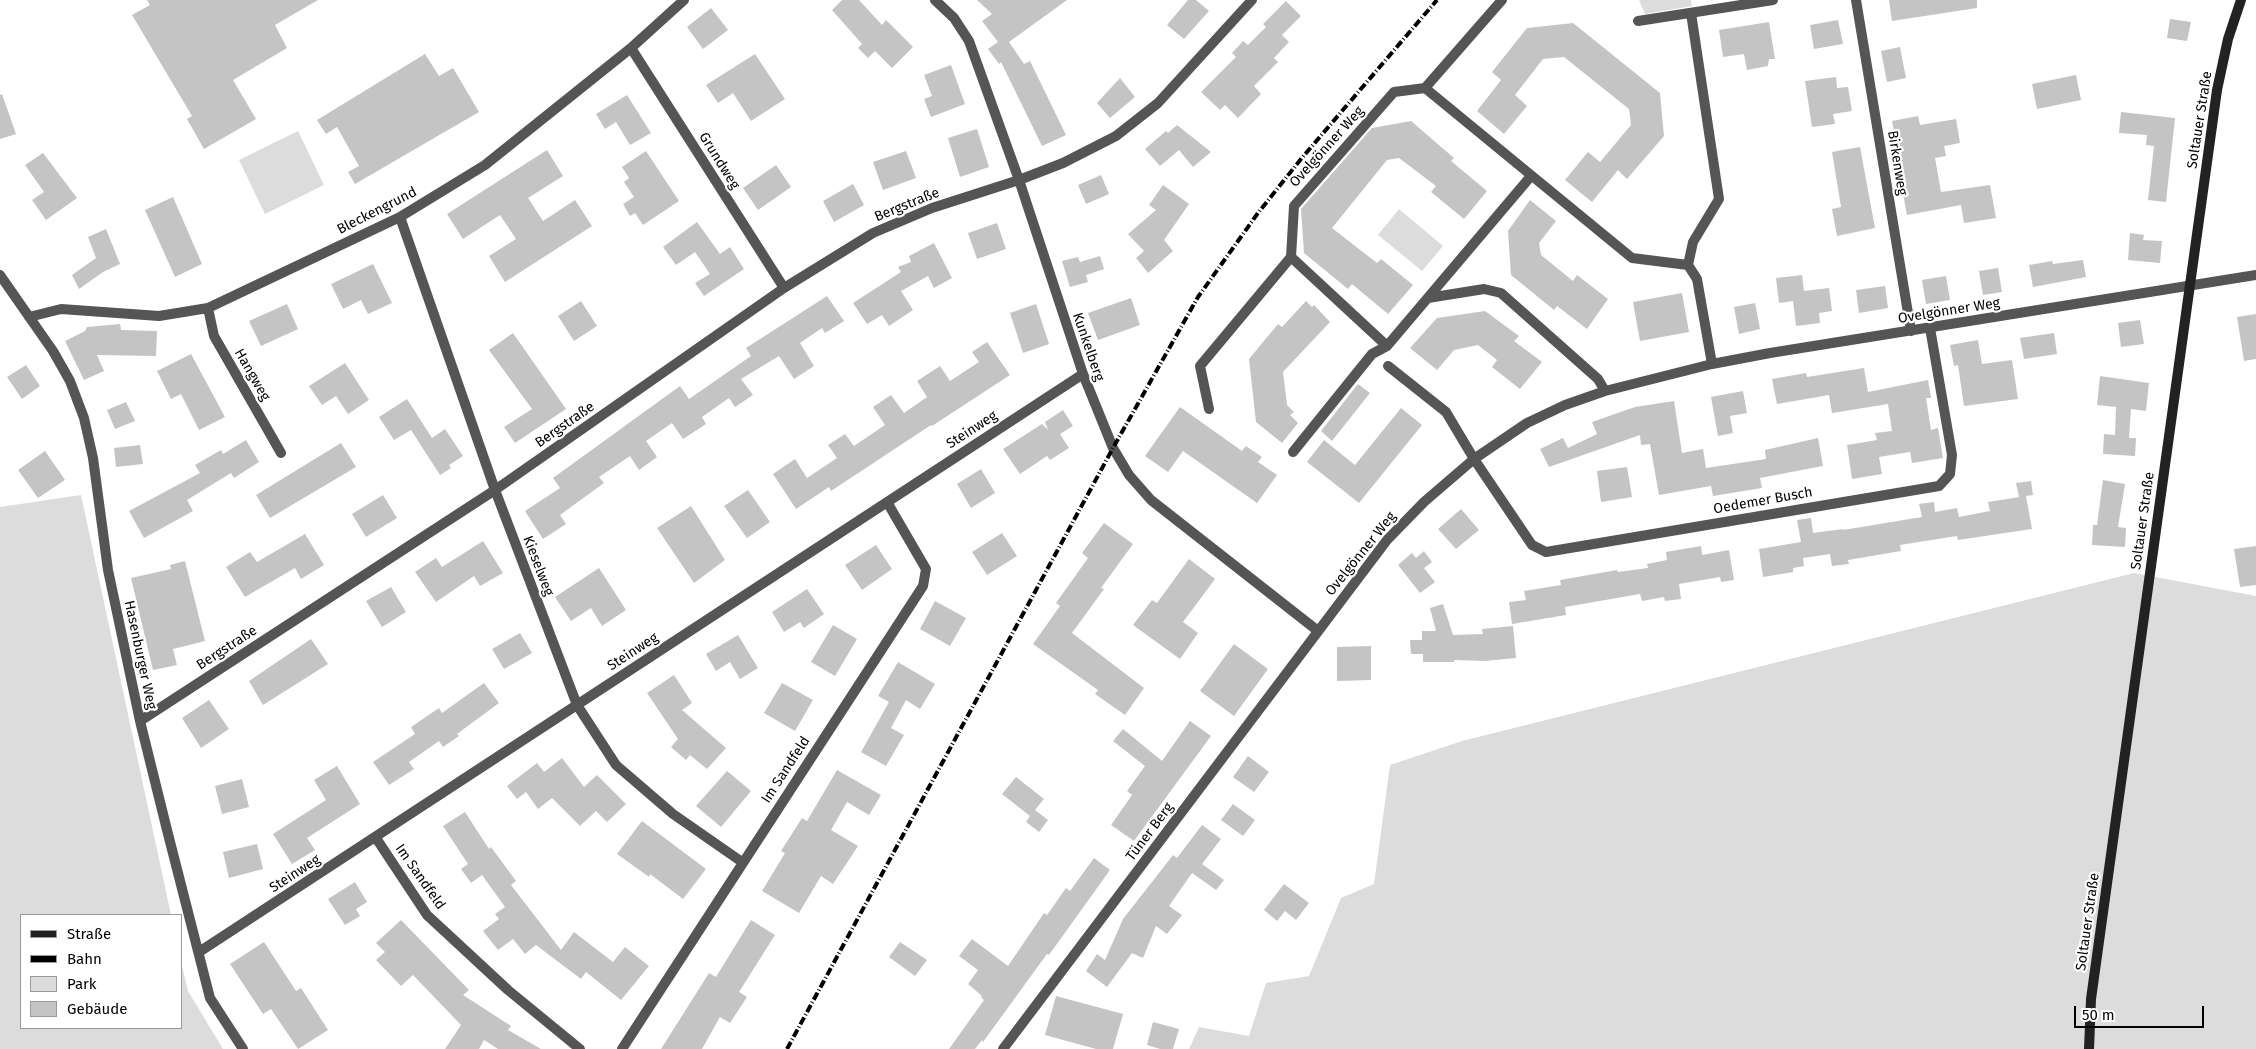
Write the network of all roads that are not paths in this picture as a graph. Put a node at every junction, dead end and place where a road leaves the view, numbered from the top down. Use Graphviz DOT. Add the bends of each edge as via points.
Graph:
graph roads {
  1 [pos="684,0"];
  2 [pos="935,0"];
  3 [pos="1502,0"];
  4 [pos="1773,0"];
  5 [pos="1856,0"];
  6 [pos="2241,0"];
  7 [pos="1248,1"];
  8 [pos="1691,13"];
  9 [pos="1638,21"];
  10 [pos="631,48"];
  11 [pos="1426,88"];
  12 [pos="1532,176"];
  13 [pos="1019,180"];
  14 [pos="400,217"];
  15 [pos="1290,257"];
  16 [pos="1688,265"];
  17 [pos="0,275"];
  18 [pos="2256,275"];
  19 [pos="2191,286"];
  20 [pos="784,288"];
  21 [pos="1428,298"];
  22 [pos="208,308"];
  23 [pos="29,317"];
  24 [pos="1930,328"];
  25 [pos="1910,330"];
  26 [pos="1387,346"];
  27 [pos="1712,364"];
  28 [pos="1388,366"];
  29 [pos="1082,374"];
  30 [pos="1605,391"];
  31 [pos="1209,409"];
  32 [pos="1293,452"];
  33 [pos="281,453"];
  34 [pos="1474,460"];
  35 [pos="495,490"];
  36 [pos="887,502"];
  37 [pos="1318,631"];
  38 [pos="577,705"];
  39 [pos="140,721"];
  40 [pos="376,838"];
  41 [pos="742,862"];
  42 [pos="198,952"];
  43 [pos="243,1049"];
  44 [pos="580,1049"];
  45 [pos="622,1049"];
  46 [pos="1003,1049"];
  47 [pos="2089,1049"];
  1 -- 10 [label="street, Bleckengrund"];
  2 -- 13 [label="street, Kunkelberg" via="954,18 969,42"];
  3 -- 11 [label="street"];
  4 -- 8 [label="street"];
  5 -- 25 [label="street, Birkenweg"];
  6 -- 19 [label="street, Soltauer Straße" via="2228,39 2217,90"];
  7 -- 13 [label="street, Bergstraße" via="1158,103 1116,136 1063,163"];
  8 -- 9 [label="street"];
  8 -- 16 [label="street" via="1719,199 1692,242"];
  10 -- 14 [label="street, Bleckengrund" via="485,165"];
  10 -- 20 [label="street, Grundweg"];
  11 -- 12 [label="street"];
  11 -- 15 [label="street, Ovelgönner Weg" via="1394,92 1294,206"];
  12 -- 16 [label="street" via="1632,258"];
  12 -- 21 [label="street"];
  13 -- 20 [label="street, Bergstraße" via="932,208 873,234"];
  13 -- 29 [label="street, Kunkelberg"];
  14 -- 22 [label="street, Bleckengrund"];
  14 -- 35 [label="street, Kieselweg"];
  15 -- 26 [label="street"];
  15 -- 31 [label="street" via="1200,366"];
  16 -- 27 [label="street" via="1697,279"];
  17 -- 23 [label="street, Hasenburger Weg"];
  18 -- 19 [label="street, Ovelgönner Weg"];
  19 -- 24 [label="street, Ovelgönner Weg"];
  19 -- 47 [label="street, Soltauer Straße" via="2093,989"];
  20 -- 35 [label="street, Bergstraße"];
  21 -- 26 [label="street"];
  21 -- 30 [label="street" via="1484,289 1501,293 1598,379"];
  22 -- 23 [label="street, Bleckengrund" via="160,316 61,309"];
  22 -- 33 [label="street, Hangweg" via="214,336"];
  23 -- 39 [label="street, Hasenburger Weg" via="70,380 84,418 93,458 108,570"];
  24 -- 25 [label="street, Ovelgönner Weg"];
  24 -- 34 [label="street, Oedemer Busch" via="1952,455 1950,474 1939,486 1546,552 1532,545"];
  25 -- 27 [label="street, Ovelgönner Weg"];
  26 -- 32 [label="street" via="1372,354"];
  27 -- 30 [label="street, Ovelgönner Weg"];
  28 -- 34 [label="street" via="1446,412"];
  29 -- 36 [label="street, Steinweg"];
  29 -- 37 [label="street, Kunkelberg" via="1113,448 1129,475 1151,500"];
  30 -- 34 [label="street, Ovelgönner Weg" via="1527,423"];
  34 -- 37 [label="street, Ovelgönner Weg" via="1424,502 1386,540"];
  35 -- 38 [label="street, Kieselweg"];
  35 -- 39 [label="street, Bergstraße"];
  36 -- 38 [label="street, Steinweg"];
  36 -- 41 [label="street, Im Sandfeld" via="926,569 923,586"];
  37 -- 46 [label="street, Tüner Berg"];
  38 -- 40 [label="street, Steinweg"];
  38 -- 41 [label="street, Kieselweg" via="616,764 673,814"];
  39 -- 42 [label="street, Hasenburger Weg"];
  40 -- 42 [label="street, Steinweg"];
  40 -- 44 [label="street, Im Sandfeld" via="427,915 508,990"];
  41 -- 45 [label="street, Im Sandfeld"];
  42 -- 43 [label="street, Hasenburger Weg" via="210,998"];
}
